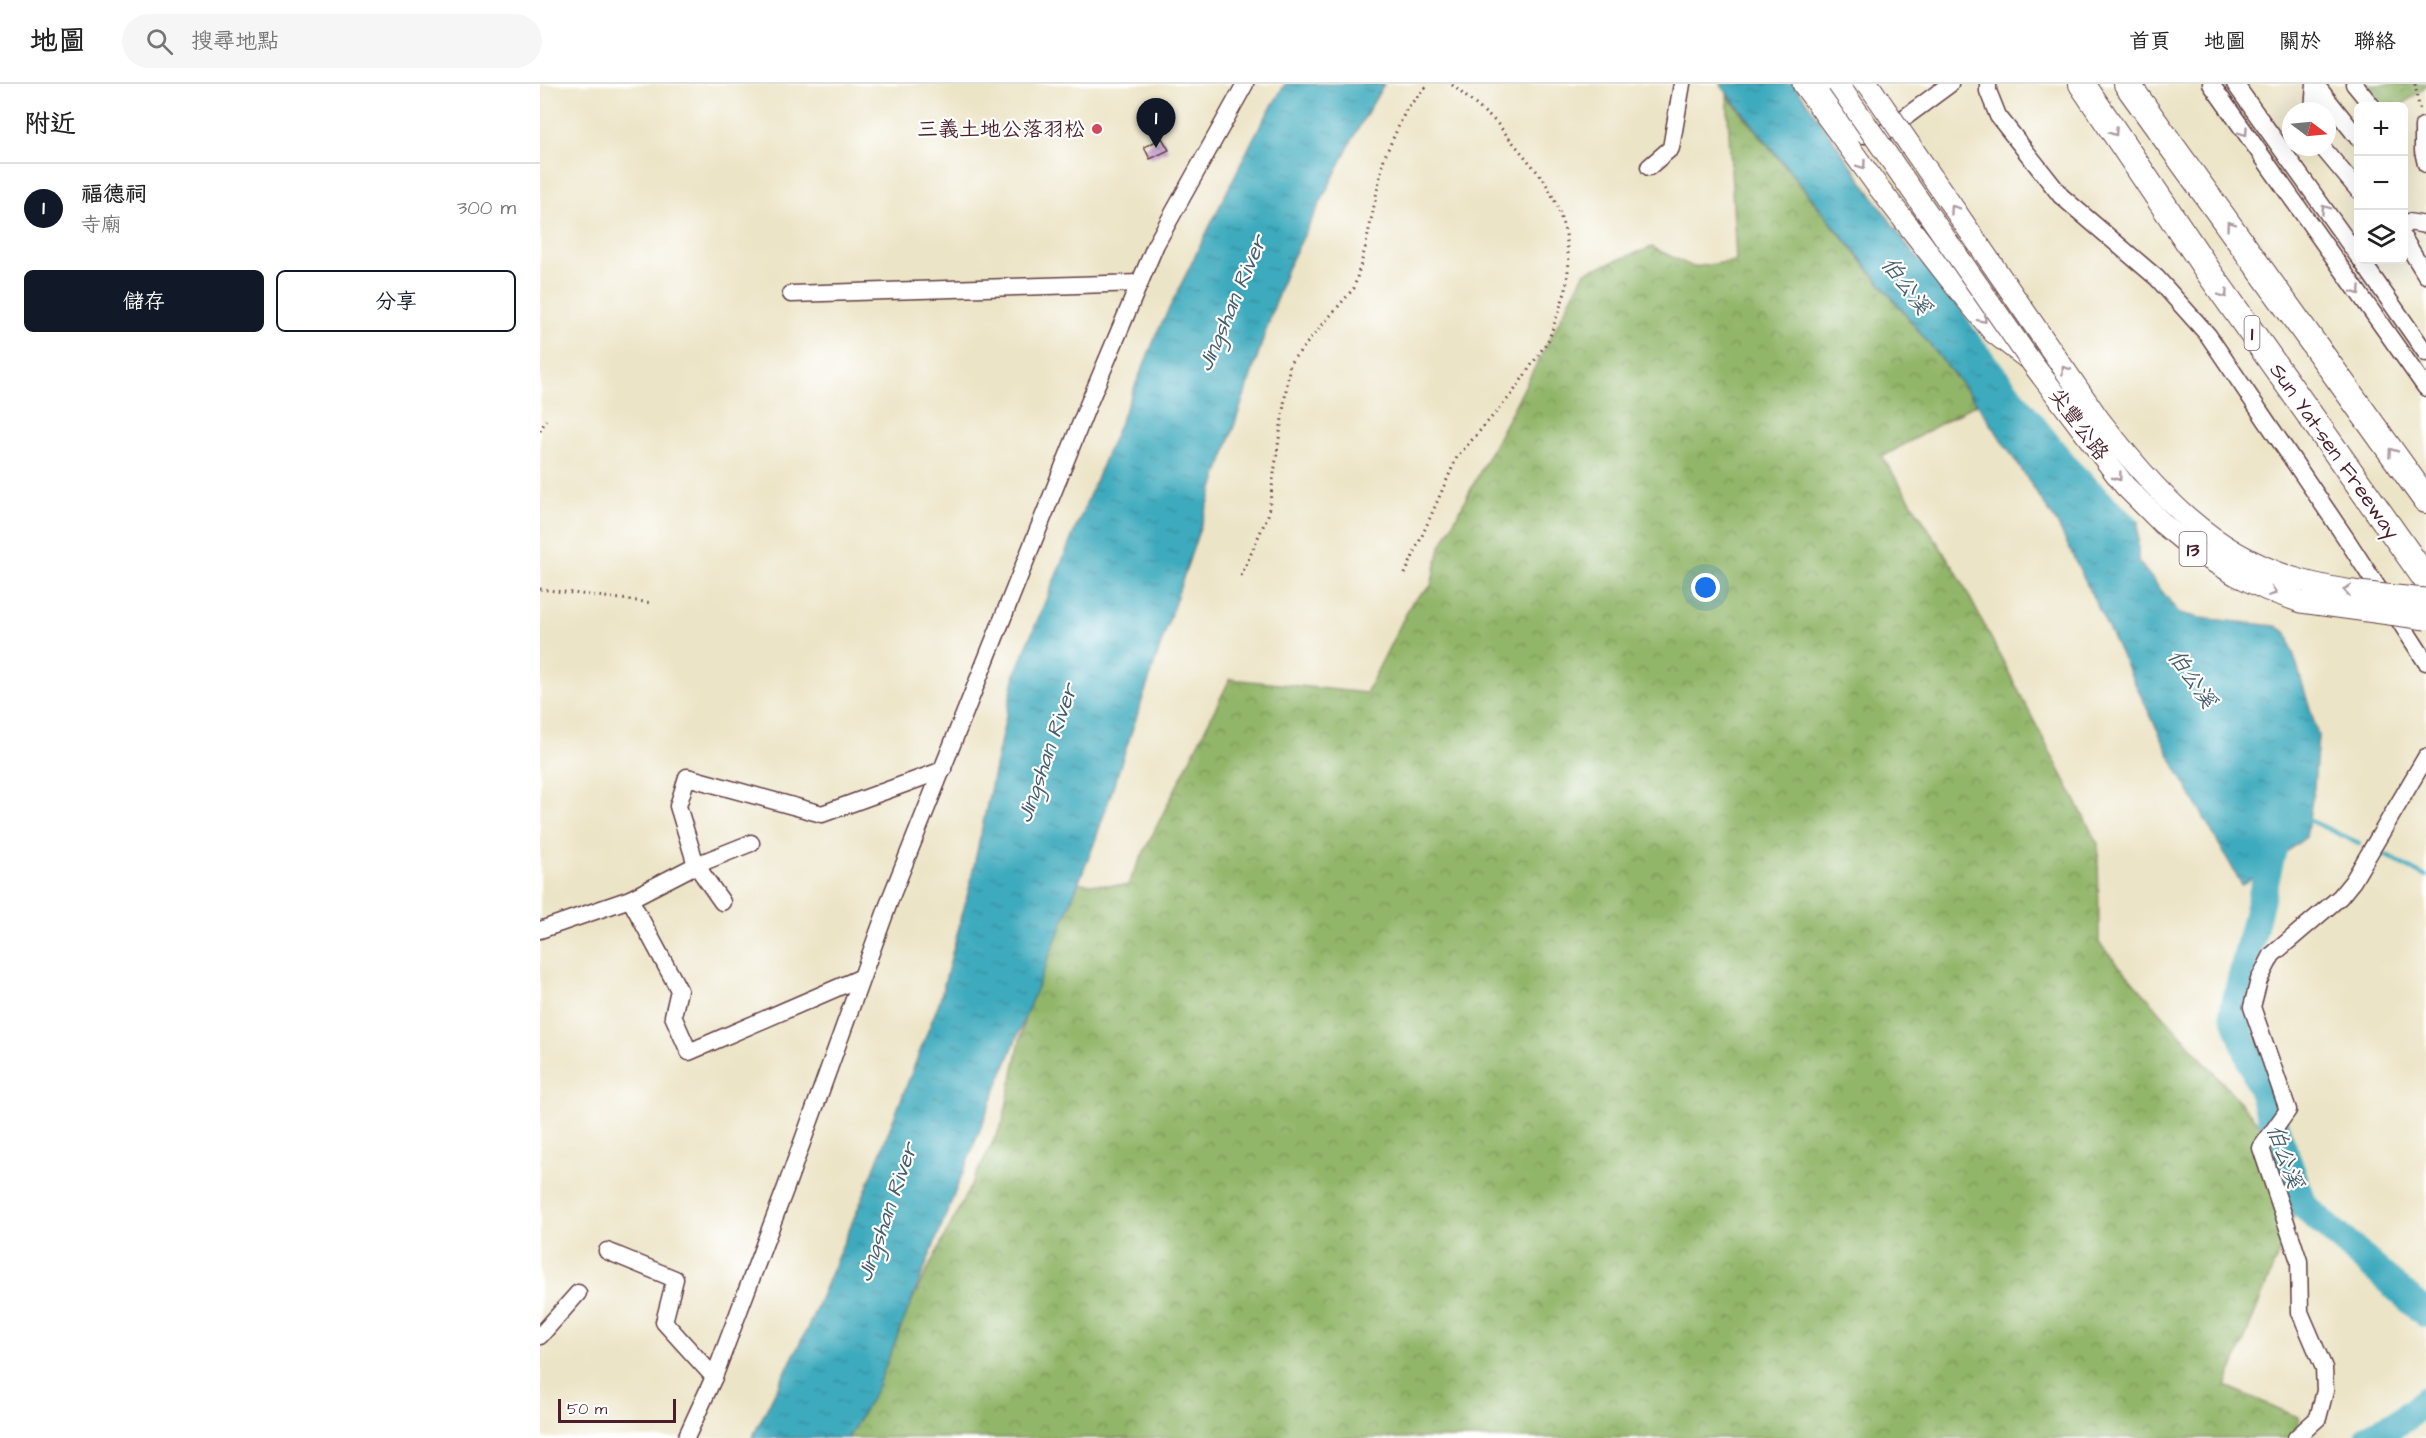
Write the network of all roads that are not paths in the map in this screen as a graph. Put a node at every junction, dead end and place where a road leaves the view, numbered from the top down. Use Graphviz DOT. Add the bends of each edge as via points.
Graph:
graph roads {
  1 [pos="1245,84"];
  2 [pos="1682,84"];
  3 [pos="1803,84"];
  4 [pos="1820,84"];
  5 [pos="1838,84"];
  6 [pos="1868,84"];
  7 [pos="1950,84"];
  8 [pos="1988,84"];
  9 [pos="2082,84"];
  10 [pos="2127,84"];
  11 [pos="2211,84"];
  12 [pos="2235,84"];
  13 [pos="2315,84"];
  14 [pos="2354,84"];
  15 [pos="2314,102"];
  16 [pos="2369,102"];
  17 [pos="2425,126"];
  18 [pos="2354,133"];
  19 [pos="2282,138"];
  20 [pos="2282,143"];
  21 [pos="2261,156"];
  22 [pos="2295,156"];
  23 [pos="2330,156"];
  24 [pos="2426,164"];
  25 [pos="1649,167"];
  26 [pos="2354,185"];
  27 [pos="2408,220"];
  28 [pos="2426,225"];
  29 [pos="2408,247"];
  30 [pos="2354,249"];
  31 [pos="2364,264"];
  32 [pos="2426,275"];
  33 [pos="1140,283"];
  34 [pos="791,294"];
  35 [pos="2426,353"];
  36 [pos="2032,363"];
  37 [pos="2426,388"];
  38 [pos="2426,500"];
  39 [pos="2426,579"];
  40 [pos="2426,599"];
  41 [pos="2426,619"];
  42 [pos="2426,662"];
  43 [pos="2426,756"];
  44 [pos="943,770"];
  45 [pos="751,843"];
  46 [pos="696,865"];
  47 [pos="630,899"];
  48 [pos="722,902"];
  49 [pos="540,930"];
  50 [pos="860,978"];
  51 [pos="607,1251"];
  52 [pos="578,1293"];
  53 [pos="540,1336"];
  54 [pos="714,1377"];
  55 [pos="686,1438"];
  56 [pos="2296,1438"];
  1 -- 33 [label="street" via="1156,244"];
  2 -- 25 [label="street" via="1671,147"];
  3 -- 36 [label="main road, one-way, bridge" via="1879,189 1994,333"];
  4 -- 7 [label="street" via="1848,126 1863,135 1881,135"];
  5 -- 36 [label="main road, 尖豐公路 / 13, bridge"];
  40 -- 6 [label="main road, 尖豐公路 / 13, one-way, bridge" via="2348,591 2303,581 2257,564 2216,542 2193,524 2139,470 2098,418"];
  8 -- 42 [label="street" via="1998,116 2061,196 2157,278 2208,335"];
  9 -- 39 [label="highway, Sun Yat-sen Freeway / 1, one-way" via="2210,274"];
  38 -- 10 [label="highway, 1, one-way"];
  11 -- 21 [label="street, one-way"];
  12 -- 19 [label="street"];
  13 -- 15 [label="street"];
  13 -- 18 [label="street"];
  14 -- 16 [label="street"];
  17 -- 24 [label="street"];
  20 -- 21 [label="street"];
  21 -- 37 [label="street, one-way"];
  30 -- 22 [label="street, one-way"];
  23 -- 26 [label="street"];
  27 -- 28 [label="street"];
  29 -- 32 [label="street"];
  31 -- 35 [label="street"];
  33 -- 34 [label="street"];
  33 -- 44 [label="street"];
  36 -- 41 [label="main road, 尖豐公路 / 13, one-way, bridge" via="2125,486 2197,552 2246,580 2301,602"];
  43 -- 56 [label="street" via="2353,881 2340,897 2272,954 2252,1007 2288,1110 2261,1148 2299,1262 2300,1311 2324,1368 2325,1391 2319,1418"];
  44 -- 46 [label="street" via="822,814 687,777 678,806"];
  44 -- 50 [label="street"];
  45 -- 46 [label="street"];
  46 -- 47 [label="street"];
  46 -- 48 [label="street"];
  47 -- 49 [label="street"];
  47 -- 50 [label="street" via="679,990 673,1016 689,1052"];
  50 -- 54 [label="street"];
  51 -- 54 [label="street" via="675,1279 664,1322"];
  52 -- 53 [label="street"];
  54 -- 55 [label="street"];
}
